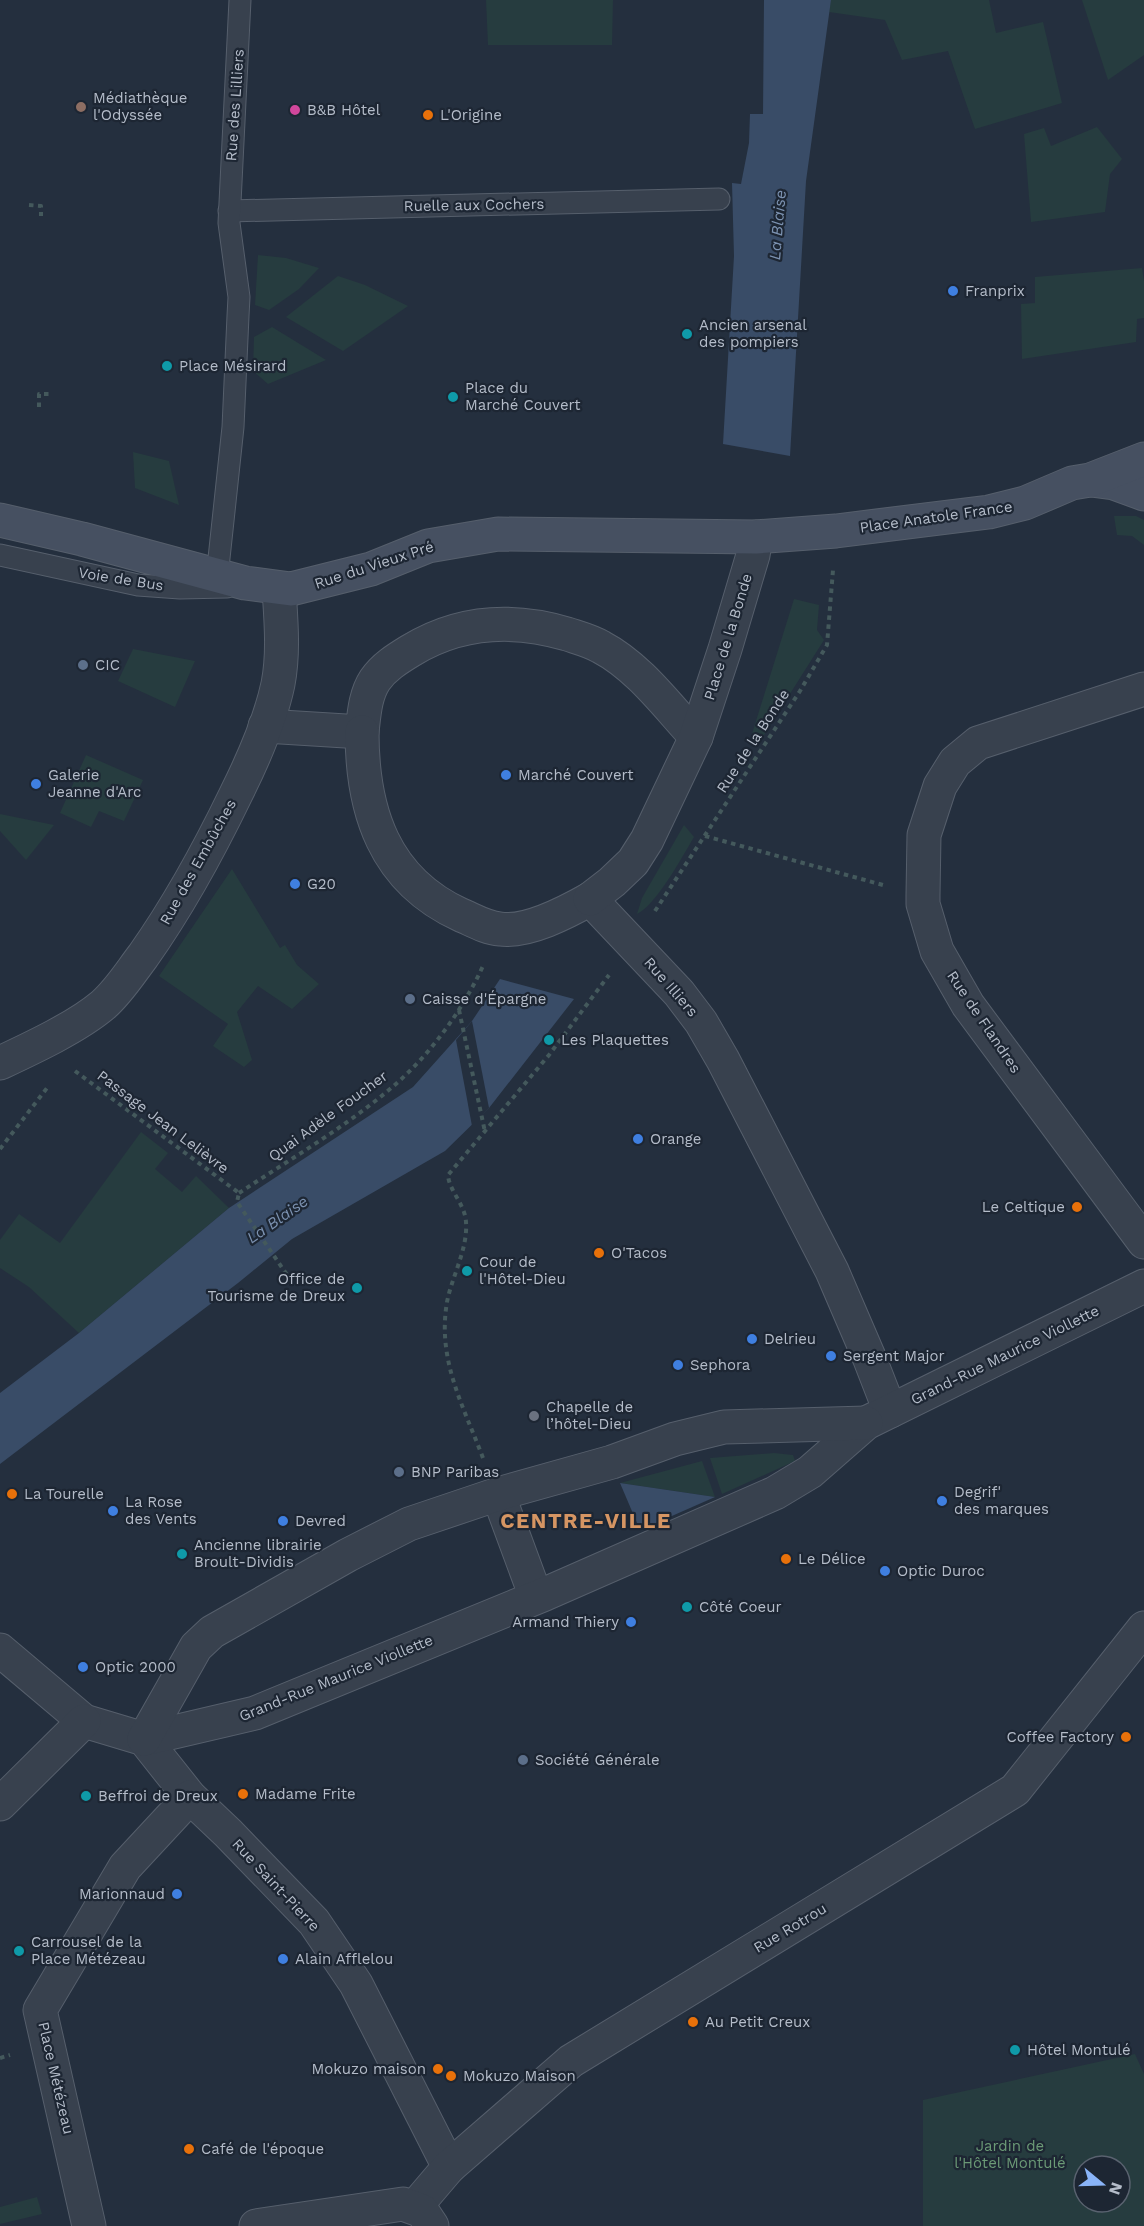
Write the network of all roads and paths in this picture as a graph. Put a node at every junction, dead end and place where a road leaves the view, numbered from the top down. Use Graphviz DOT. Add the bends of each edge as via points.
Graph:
graph roads {
  1 [pos="240,0"];
  2 [pos="718,199"];
  3 [pos="29,206"];
  4 [pos="229,211"];
  5 [pos="41,216"];
  6 [pos="48,394"];
  7 [pos="39,407"];
  8 [pos="1144,459"];
  9 [pos="1090,480"];
  10 [pos="1144,494"];
  11 [pos="0,520"];
  12 [pos="836,531"];
  13 [pos="756,537"];
  14 [pos="0,555"];
  15 [pos="217,577"];
  16 [pos="279,589"];
  17 [pos="1144,688"];
  18 [pos="265,726"];
  19 [pos="362,732"];
  20 [pos="696,737"];
  21 [pos="705,836"];
  22 [pos="923,895"];
  23 [pos="590,899"];
  24 [pos="501,930"];
  25 [pos="633,944"];
  26 [pos="459,1010"];
  27 [pos="56,1052"];
  28 [pos="0,1063"];
  29 [pos="485,1132"];
  30 [pos="0,1149"];
  31 [pos="240,1193"];
  32 [pos="1144,1242"];
  33 [pos="294,1285"];
  34 [pos="1144,1286"];
  35 [pos="878,1417"];
  36 [pos="498,1494"];
  37 [pos="536,1597"];
  38 [pos="1144,1629"];
  39 [pos="0,1650"];
  40 [pos="84,1720"];
  41 [pos="144,1739"];
  42 [pos="190,1797"];
  43 [pos="0,1804"];
  44 [pos="449,2167"];
  45 [pos="423,2217"];
  46 [pos="90,2226"];
  47 [pos="256,2226"];
  1 -- 4 [label="lane, Rue des Lilliers"];
  2 -- 4 [label="lane, Ruelle aux Cochers"];
  3 -- 5 [label="path" via="41,206"];
  4 -- 15 [label="lane, Rue des Lilliers" via="239,297 233,427"];
  6 -- 7 [label="path" via="39,394"];
  8 -- 9 [label="street, Place Anatole France"];
  9 -- 10 [label="street" via="1114,483"];
  9 -- 12 [label="street, Place Anatole France" via="989,512"];
  11 -- 15 [label="street, Rue du Vieux Pré" via="82,538"];
  12 -- 13 [label="street, Place Anatole France"];
  12 -- 21 [label="path, Rue de la Bonde" via="827,645"];
  13 -- 16 [label="street, Rue du Vieux Pré" via="498,534 428,546 371,569 307,586"];
  13 -- 20 [label="street, Place de la Bonde"];
  14 -- 16 [label="lane, Voie de Bus" via="138,585"];
  15 -- 16 [label="street, Rue du Vieux Pré"];
  16 -- 18 [label="street, Rue des Embûches" via="281,663"];
  17 -- 22 [label="street, Rue de Flandres" via="978,743 955,762 940,786 924,835"];
  18 -- 19 [label="street"];
  18 -- 27 [label="street, Rue des Embûches" via="214,840 155,938 117,991"];
  19 -- 20 [label="street" via="374,681 389,665 444,633 499,624 537,627 599,645 635,671"];
  19 -- 24 [label="street" via="367,797 374,821 401,869 436,902"];
  20 -- 23 [label="street, Place de la Bonde" via="633,862"];
  21 -- 22 [label="path"];
  21 -- 25 [label="path, Rue de la Bonde"];
  22 -- 32 [label="street, Rue de Flandres" via="937,951 968,1005"];
  23 -- 24 [label="street" via="565,913"];
  23 -- 25 [label="street, Rue Illiers"];
  24 -- 26 [label="path, Quai Adèle Foucher"];
  25 -- 29 [label="path"];
  25 -- 35 [label="street, Rue Illiers" via="679,993 723,1060 832,1271 869,1357"];
  26 -- 29 [label="path"];
  26 -- 31 [label="path, Quai Adèle Foucher" via="398,1082"];
  27 -- 28 [label="street, Rue des Embûches"];
  27 -- 30 [label="path"];
  27 -- 31 [label="path, Passage Jean Lelièvre"];
  29 -- 36 [label="path" via="448,1175 463,1208 466,1233 450,1289 444,1339 448,1367"];
  31 -- 33 [label="path" via="237,1202"];
  34 -- 35 [label="street, Grand-Rue Maurice Viollette"];
  35 -- 36 [label="street, Grand-Rue Maurice Viollette" via="702,1431 612,1462"];
  35 -- 37 [label="street, Grand-Rue Maurice Viollette" via="810,1472 775,1493"];
  36 -- 37 [label="street"];
  36 -- 41 [label="street, Grand-Rue Maurice Viollette" via="409,1524 212,1632 196,1647"];
  37 -- 41 [label="street, Grand-Rue Maurice Viollette" via="255,1713"];
  38 -- 44 [label="street, Rue Rotrou" via="1015,1790 571,2061"];
  39 -- 40 [label="street"];
  40 -- 41 [label="street"];
  40 -- 43 [label="street"];
  41 -- 42 [label="street, Rue Saint-Pierre"];
  42 -- 44 [label="street, Rue Saint-Pierre" via="314,1922 356,1984"];
  42 -- 46 [label="street, Place Métézeau" via="125,1867 40,2010"];
  44 -- 45 [label="street, Rue Rotrou"];
  45 -- 47 [label="street" via="397,2205"];
}
